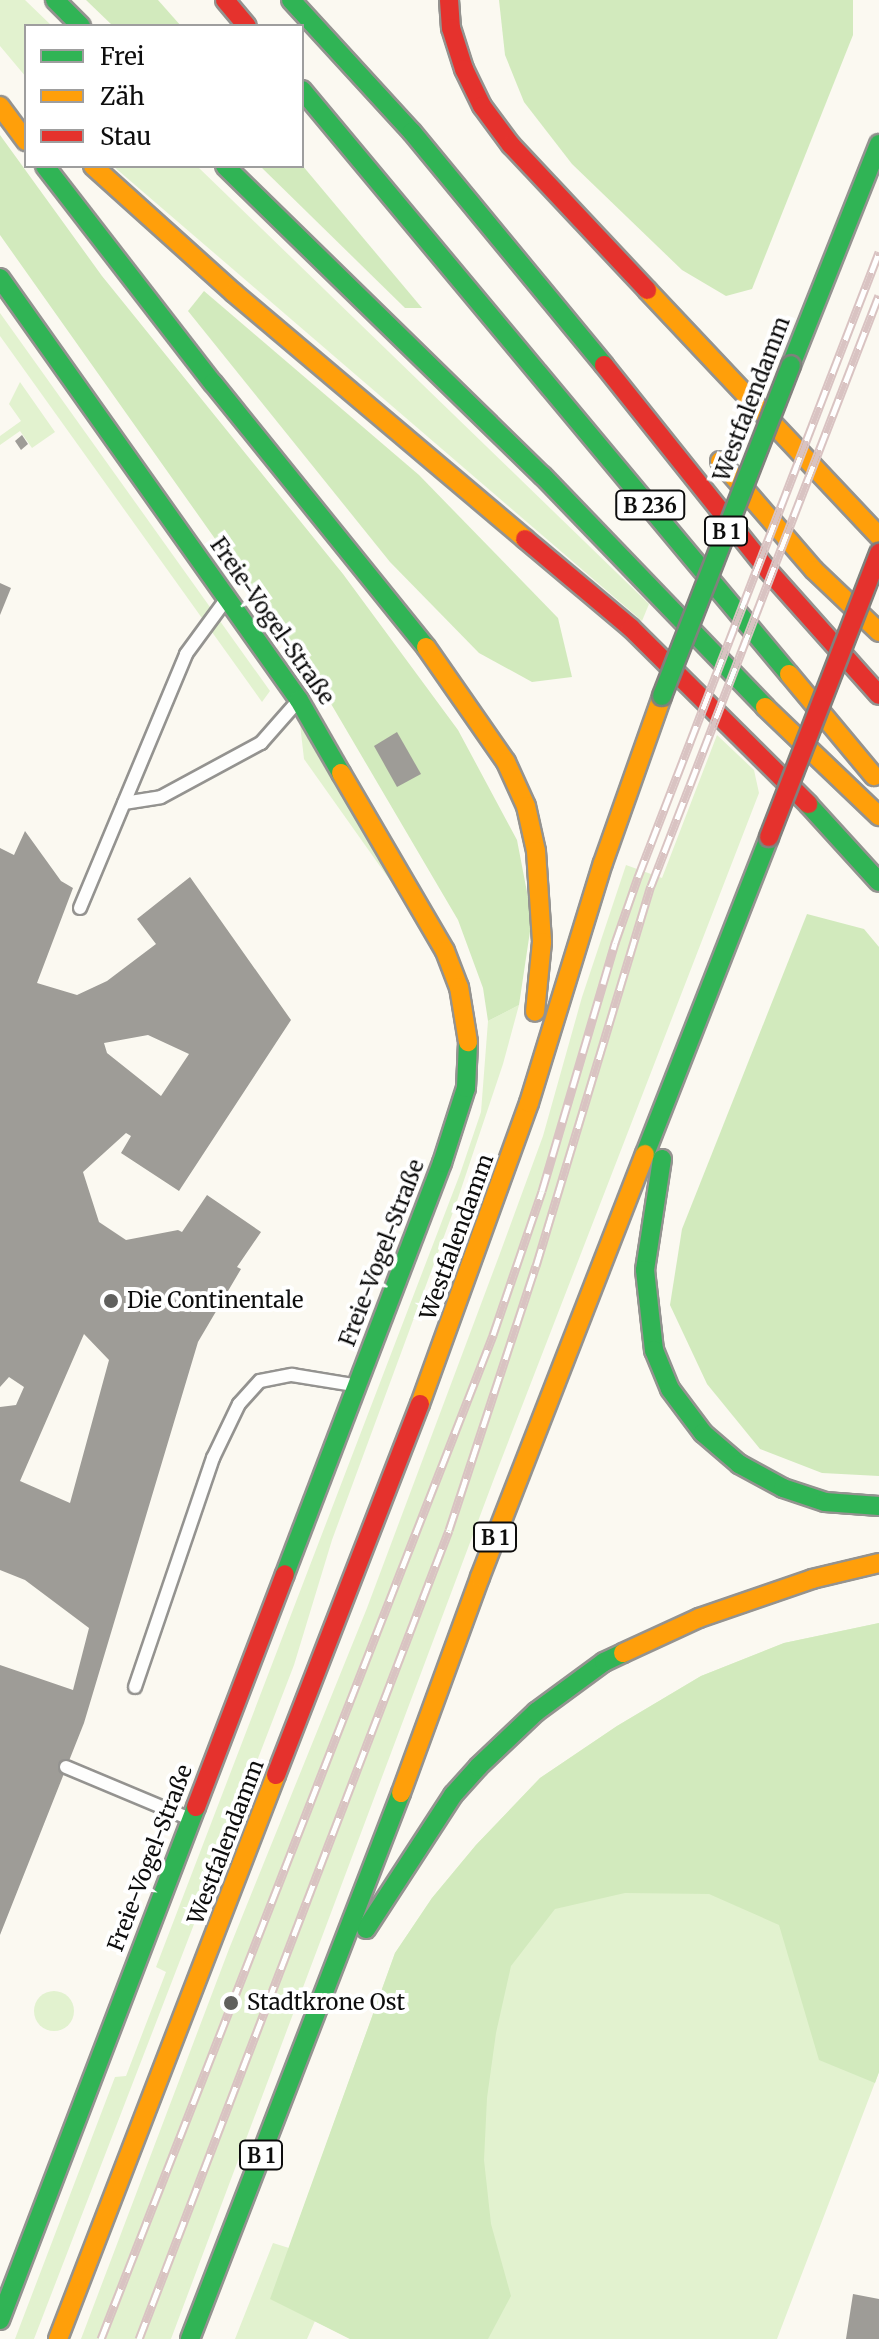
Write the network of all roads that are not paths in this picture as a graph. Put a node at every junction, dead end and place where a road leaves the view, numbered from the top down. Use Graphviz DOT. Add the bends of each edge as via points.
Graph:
graph roads {
  1 [pos="55,0"];
  2 [pos="225,0"];
  3 [pos="291,0"];
  4 [pos="449,0"];
  5 [pos="79,24"];
  6 [pos="245,24"];
  7 [pos="304,92"];
  8 [pos="0,106"];
  9 [pos="24,138"];
  10 [pos="879,144"];
  11 [pos="47,168"];
  12 [pos="95,168"];
  13 [pos="227,168"];
  14 [pos="0,278"];
  15 [pos="582,338"];
  16 [pos="644,382"];
  17 [pos="702,441"];
  18 [pos="879,536"];
  19 [pos="879,553"];
  20 [pos="227,598"];
  21 [pos="879,632"];
  22 [pos="879,695"];
  23 [pos="299,700"];
  24 [pos="879,781"];
  25 [pos="124,803"];
  26 [pos="879,816"];
  27 [pos="879,882"];
  28 [pos="80,908"];
  29 [pos="529,1103"];
  30 [pos="665,1105"];
  31 [pos="357,1385"];
  32 [pos="879,1506"];
  33 [pos="879,1563"];
  34 [pos="135,1687"];
  35 [pos="66,1767"];
  36 [pos="191,1819"];
  37 [pos="331,1971"];
  38 [pos="0,2320"];
  39 [pos="58,2339"];
  40 [pos="190,2339"];
  1 -- 5 [label="main road"];
  2 -- 6 [label="main road"];
  3 -- 15 [label="main road, B 236" via="412,132"];
  4 -- 18 [label="main road" via="464,69 482,106 511,145"];
  7 -- 24 [label="main road, B 236"];
  8 -- 9 [label="main road"];
  10 -- 29 [label="main road, Westfalendamm / B 1, bridge" via="652,722"];
  11 -- 29 [label="main road" via="419,638 506,762 526,806 541,914"];
  12 -- 27 [label="main road" via="245,303 631,628 848,844"];
  13 -- 26 [label="main road" via="543,476 776,718"];
  14 -- 20 [label="main road, Freie-Vogel-Straße"];
  15 -- 16 [label="main road"];
  15 -- 22 [label="main road, B 236" via="765,567"];
  17 -- 21 [label="main road" via="814,570"];
  19 -- 30 [label="main road, B 1, bridge"];
  20 -- 23 [label="main road, Freie-Vogel-Straße"];
  20 -- 25 [label="lane" via="186,654"];
  23 -- 25 [label="lane" via="261,743 161,797"];
  23 -- 31 [label="main road, Freie-Vogel-Straße" via="445,951 467,1023 463,1102"];
  25 -- 28 [label="lane"];
  29 -- 39 [label="main road, Westfalendamm / B 1" via="452,1322"];
  30 -- 32 [label="main road" via="662,1167 645,1270 654,1350 670,1389 703,1433 739,1464 783,1488 825,1502"];
  30 -- 37 [label="main road, B 1"];
  31 -- 34 [label="lane" via="292,1375 260,1381 239,1404 213,1458"];
  31 -- 36 [label="main road, Freie-Vogel-Straße"];
  33 -- 37 [label="main road" via="812,1579 699,1618 604,1662 536,1712 453,1795 376,1915"];
  35 -- 36 [label="lane"];
  36 -- 38 [label="main road, Freie-Vogel-Straße"];
  37 -- 40 [label="main road, B 1"];
}
